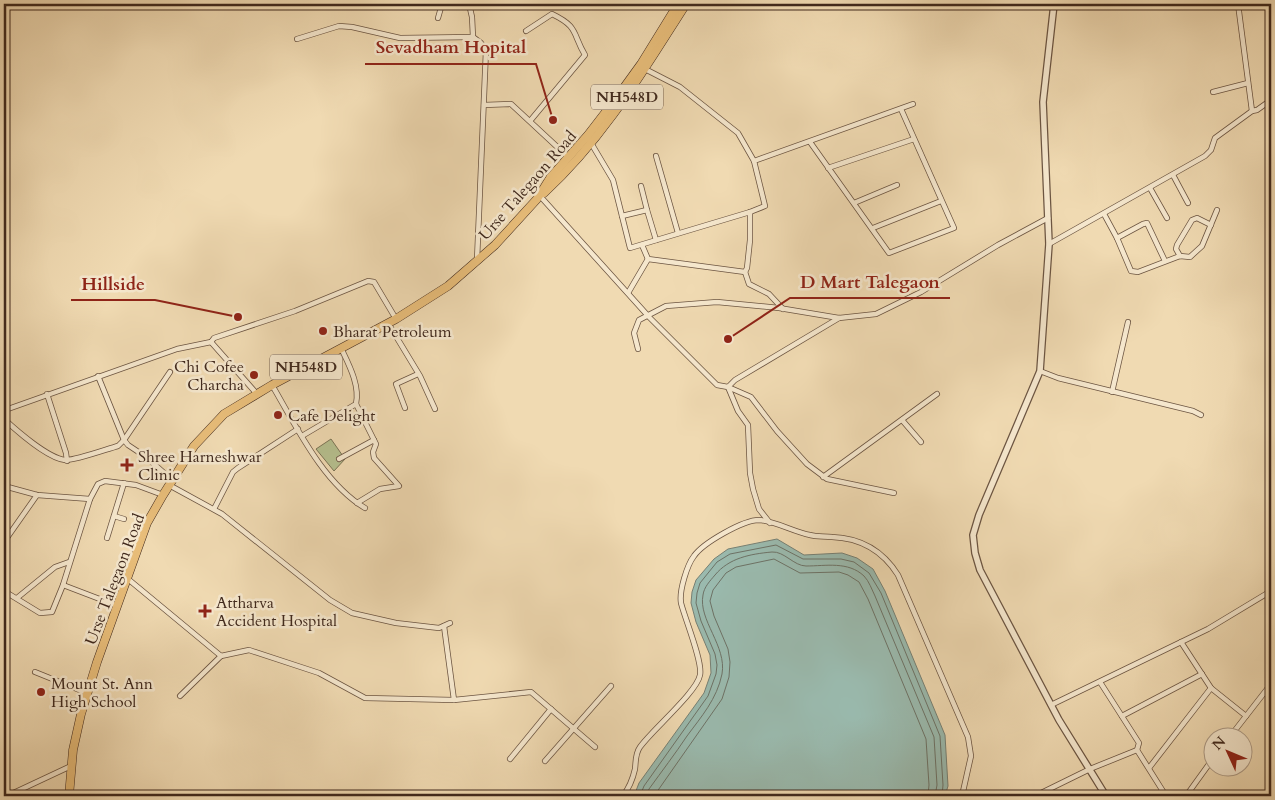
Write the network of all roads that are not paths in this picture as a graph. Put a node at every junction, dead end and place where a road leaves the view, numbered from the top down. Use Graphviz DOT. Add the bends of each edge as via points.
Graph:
graph roads {
  1 [pos="442,4"];
  2 [pos="469,4"];
  3 [pos="678,4"];
  4 [pos="686,4"];
  5 [pos="1054,4"];
  6 [pos="1238,4"];
  7 [pos="438,18"];
  8 [pos="526,31"];
  9 [pos="473,37"];
  10 [pos="297,39"];
  11 [pos="642,68"];
  12 [pos="1248,83"];
  13 [pos="1213,92"];
  14 [pos="1271,100"];
  15 [pos="913,104"];
  16 [pos="484,105"];
  17 [pos="901,108"];
  18 [pos="1252,111"];
  19 [pos="530,121"];
  20 [pos="914,139"];
  21 [pos="810,142"];
  22 [pos="591,143"];
  23 [pos="568,156"];
  24 [pos="656,156"];
  25 [pos="754,162"];
  26 [pos="828,168"];
  27 [pos="1173,175"];
  28 [pos="897,185"];
  29 [pos="641,186"];
  30 [pos="1150,188"];
  31 [pos="538,198"];
  32 [pos="941,201"];
  33 [pos="854,203"];
  34 [pos="1188,203"];
  35 [pos="647,210"];
  36 [pos="1217,210"];
  37 [pos="750,212"];
  38 [pos="1104,214"];
  39 [pos="622,216"];
  40 [pos="1048,218"];
  41 [pos="1167,218"];
  42 [pos="1211,225"];
  43 [pos="873,228"];
  44 [pos="678,233"];
  45 [pos="1117,238"];
  46 [pos="656,240"];
  47 [pos="642,244"];
  48 [pos="1049,244"];
  49 [pos="1180,256"];
  50 [pos="648,259"];
  51 [pos="1165,261"];
  52 [pos="477,262"];
  53 [pos="745,272"];
  54 [pos="628,293"];
  55 [pos="783,309"];
  56 [pos="648,315"];
  57 [pos="839,318"];
  58 [pos="392,321"];
  59 [pos="1128,322"];
  60 [pos="211,342"];
  61 [pos="341,348"];
  62 [pos="638,349"];
  63 [pos="1040,371"];
  64 [pos="170,372"];
  65 [pos="418,374"];
  66 [pos="98,376"];
  67 [pos="272,385"];
  68 [pos="728,387"];
  69 [pos="1112,392"];
  70 [pos="47,394"];
  71 [pos="257,394"];
  72 [pos="937,394"];
  73 [pos="356,404"];
  74 [pos="404,408"];
  75 [pos="435,409"];
  76 [pos="4,414"];
  77 [pos="1201,415"];
  78 [pos="4,419"];
  79 [pos="902,420"];
  80 [pos="298,429"];
  81 [pos="302,436"];
  82 [pos="124,440"];
  83 [pos="374,440"];
  84 [pos="921,442"];
  85 [pos="339,459"];
  86 [pos="67,461"];
  87 [pos="823,477"];
  88 [pos="124,483"];
  89 [pos="170,483"];
  90 [pos="4,486"];
  91 [pos="894,493"];
  92 [pos="38,495"];
  93 [pos="163,495"];
  94 [pos="90,499"];
  95 [pos="357,503"];
  96 [pos="365,508"];
  97 [pos="214,509"];
  98 [pos="114,516"];
  99 [pos="124,519"];
  100 [pos="771,524"];
  101 [pos="107,538"];
  102 [pos="4,542"];
  103 [pos="69,562"];
  104 [pos="128,579"];
  105 [pos="63,585"];
  106 [pos="4,591"];
  107 [pos="1271,591"];
  108 [pos="17,598"];
  109 [pos="118,606"];
  110 [pos="450,623"];
  111 [pos="444,626"];
  112 [pos="1181,642"];
  113 [pos="221,656"];
  114 [pos="35,672"];
  115 [pos="1202,674"];
  116 [pos="1100,682"];
  117 [pos="1271,684"];
  118 [pos="611,686"];
  119 [pos="1211,688"];
  120 [pos="88,693"];
  121 [pos="180,696"];
  122 [pos="454,700"];
  123 [pos="1051,705"];
  124 [pos="550,709"];
  125 [pos="1122,716"];
  126 [pos="1246,716"];
  127 [pos="573,728"];
  128 [pos="1237,728"];
  129 [pos="595,747"];
  130 [pos="1137,750"];
  131 [pos="510,758"];
  132 [pos="545,761"];
  133 [pos="71,766"];
  134 [pos="1149,768"];
  135 [pos="1090,769"];
  136 [pos="1202,774"];
  137 [pos="7,796"];
  138 [pos="68,796"];
  139 [pos="623,796"];
  140 [pos="962,796"];
  141 [pos="1035,796"];
  142 [pos="1106,796"];
  143 [pos="1166,796"];
  144 [pos="1186,796"];
  1 -- 7 [label="street"];
  2 -- 9 [label="street"];
  3 -- 11 [label="highway, Urse Talegaon Road / NH548D"];
  4 -- 11 [label="highway, NH548D"];
  5 -- 40 [label="street" via="1043,102"];
  6 -- 12 [label="street"];
  8 -- 19 [label="street" via="552,14 573,28 585,55"];
  9 -- 10 [label="street" via="400,38 339,26"];
  9 -- 16 [label="street" via="486,50"];
  11 -- 22 [label="highway, NH548D" via="620,106"];
  11 -- 23 [label="highway, Urse Talegaon Road / NH548D"];
  11 -- 25 [label="street" via="680,87 738,133"];
  12 -- 13 [label="street"];
  12 -- 18 [label="street"];
  14 -- 18 [label="street"];
  15 -- 17 [label="street"];
  16 -- 19 [label="street" via="511,104"];
  16 -- 52 [label="street"];
  17 -- 20 [label="street"];
  17 -- 21 [label="street"];
  18 -- 27 [label="street" via="1215,138 1205,156"];
  19 -- 23 [label="street"];
  20 -- 26 [label="street"];
  20 -- 32 [label="street"];
  21 -- 25 [label="street"];
  21 -- 26 [label="street"];
  22 -- 31 [label="highway, NH548D"];
  22 -- 39 [label="street" via="613,180"];
  23 -- 31 [label="highway, Urse Talegaon Road / NH548D"];
  24 -- 44 [label="street"];
  25 -- 37 [label="street" via="765,206"];
  26 -- 33 [label="street"];
  27 -- 30 [label="street"];
  27 -- 34 [label="street"];
  28 -- 33 [label="street"];
  29 -- 35 [label="street"];
  30 -- 38 [label="street"];
  30 -- 41 [label="street"];
  31 -- 52 [label="highway, Urse Talegaon Road / NH548D"];
  31 -- 54 [label="street"];
  32 -- 43 [label="street"];
  32 -- 43 [label="street" via="954,228 889,253"];
  33 -- 43 [label="street"];
  35 -- 39 [label="street"];
  35 -- 46 [label="street"];
  36 -- 42 [label="street"];
  37 -- 44 [label="street"];
  37 -- 53 [label="street"];
  38 -- 45 [label="street"];
  38 -- 48 [label="street"];
  39 -- 47 [label="street" via="630,248"];
  40 -- 48 [label="street"];
  40 -- 57 [label="street" via="921,292 876,314"];
  42 -- 49 [label="street" via="1202,246 1190,257"];
  42 -- 49 [label="street" via="1197,218 1192,220 1177,245"];
  44 -- 46 [label="street"];
  45 -- 51 [label="street" via="1131,271 1138,272"];
  45 -- 51 [label="street" via="1147,224"];
  46 -- 47 [label="street"];
  47 -- 50 [label="street"];
  48 -- 63 [label="street"];
  49 -- 51 [label="street"];
  50 -- 53 [label="street"];
  50 -- 54 [label="street"];
  52 -- 58 [label="highway, Urse Talegaon Road / NH548D" via="448,286"];
  53 -- 55 [label="street" via="748,284 769,294"];
  54 -- 56 [label="street"];
  55 -- 56 [label="street" via="717,302 666,306"];
  55 -- 57 [label="street"];
  56 -- 62 [label="street" via="639,320 634,333"];
  56 -- 68 [label="street" via="717,384"];
  57 -- 68 [label="street"];
  58 -- 60 [label="street" via="374,282 368,281 295,312 214,338"];
  58 -- 61 [label="highway, Urse Talegaon Road / NH548D"];
  58 -- 65 [label="street"];
  59 -- 69 [label="street"];
  60 -- 66 [label="street" via="177,349"];
  60 -- 71 [label="street"];
  61 -- 67 [label="highway, Urse Talegaon Road / NH548D"];
  61 -- 73 [label="street" via="351,369"];
  63 -- 69 [label="street"];
  63 -- 123 [label="street" via="987,493 973,535 980,570"];
  64 -- 82 [label="street"];
  65 -- 74 [label="street" via="396,384"];
  65 -- 75 [label="street"];
  66 -- 70 [label="street"];
  66 -- 82 [label="street"];
  67 -- 71 [label="highway, Urse Talegaon Road / NH548D"];
  67 -- 80 [label="street"];
  68 -- 87 [label="street" via="751,397 777,431"];
  68 -- 100 [label="street" via="748,425 753,489 759,509"];
  69 -- 77 [label="street"];
  70 -- 76 [label="street" via="8,409"];
  70 -- 86 [label="street"];
  71 -- 89 [label="highway, Urse Talegaon Road / NH548D" via="224,414 194,446"];
  72 -- 79 [label="street"];
  73 -- 81 [label="street"];
  73 -- 83 [label="street"];
  78 -- 86 [label="street" via="56,457"];
  79 -- 84 [label="street"];
  79 -- 87 [label="street"];
  80 -- 81 [label="street"];
  80 -- 97 [label="street" via="233,472"];
  81 -- 95 [label="street" via="340,488"];
  82 -- 86 [label="street" via="118,446"];
  82 -- 89 [label="street" via="146,457"];
  83 -- 85 [label="street"];
  83 -- 95 [label="street" via="374,458 399,486 380,489"];
  87 -- 91 [label="street"];
  88 -- 93 [label="street"];
  88 -- 94 [label="street" via="105,481 98,484"];
  88 -- 98 [label="street"];
  89 -- 93 [label="highway, Urse Talegaon Road / NH548D"];
  89 -- 97 [label="street"];
  90 -- 92 [label="street"];
  92 -- 94 [label="street"];
  92 -- 102 [label="street"];
  93 -- 104 [label="highway, Urse Talegaon Road / NH548D" via="147,523"];
  94 -- 103 [label="street"];
  95 -- 96 [label="street"];
  97 -- 111 [label="street" via="330,600 352,613 396,623"];
  98 -- 99 [label="street"];
  98 -- 101 [label="street"];
  100 -- 139 [label="street" via="757,520 730,530 709,542 694,556 680,596 700,677 639,748 630,784"];
  100 -- 140 [label="street" via="808,535 860,542 891,564 968,737 971,756"];
  103 -- 105 [label="street"];
  103 -- 108 [label="street" via="55,567"];
  104 -- 109 [label="highway, Urse Talegaon Road / NH548D"];
  104 -- 113 [label="street"];
  105 -- 108 [label="street" via="52,612 40,613"];
  105 -- 109 [label="street"];
  106 -- 108 [label="street"];
  107 -- 112 [label="street"];
  109 -- 120 [label="highway, Urse Talegaon Road / NH548D"];
  110 -- 111 [label="street"];
  111 -- 122 [label="street"];
  112 -- 115 [label="street"];
  112 -- 116 [label="street"];
  113 -- 121 [label="street"];
  113 -- 122 [label="street" via="249,650 319,673 365,698"];
  114 -- 120 [label="street"];
  115 -- 119 [label="street"];
  115 -- 125 [label="street"];
  116 -- 123 [label="street"];
  116 -- 125 [label="street"];
  117 -- 126 [label="street"];
  118 -- 127 [label="street"];
  119 -- 126 [label="street"];
  119 -- 134 [label="street"];
  120 -- 133 [label="highway, Urse Talegaon Road / NH548D"];
  122 -- 124 [label="street" via="531,692"];
  123 -- 135 [label="street"];
  124 -- 127 [label="street"];
  124 -- 131 [label="street"];
  125 -- 130 [label="street" via="1138,743"];
  126 -- 128 [label="street"];
  127 -- 129 [label="street"];
  127 -- 132 [label="street"];
  130 -- 134 [label="street"];
  130 -- 135 [label="street"];
  133 -- 137 [label="street"];
  133 -- 138 [label="highway, Urse Talegaon Road / NH548D"];
  134 -- 143 [label="street"];
  135 -- 141 [label="street"];
  135 -- 142 [label="street"];
  136 -- 144 [label="street"];
}
